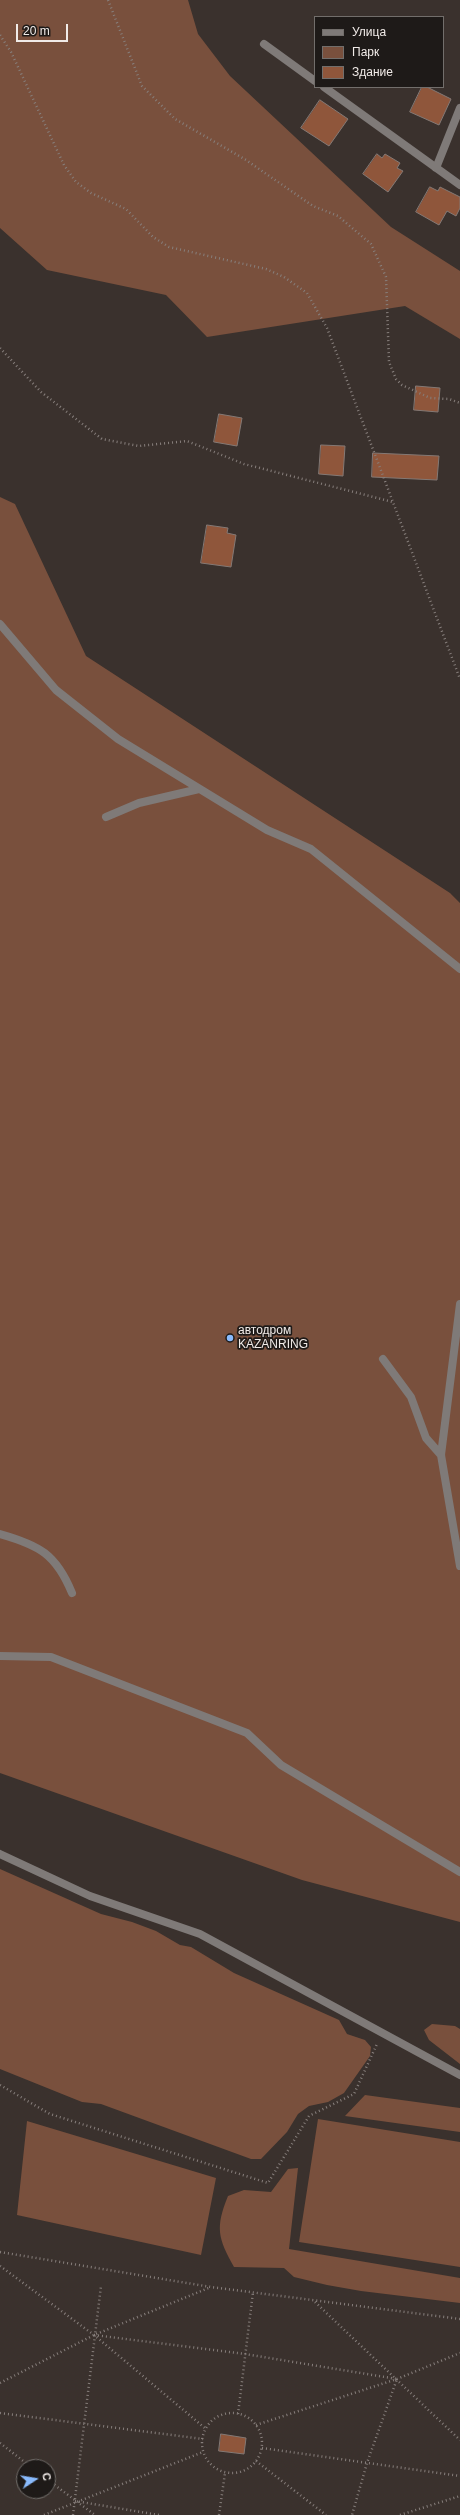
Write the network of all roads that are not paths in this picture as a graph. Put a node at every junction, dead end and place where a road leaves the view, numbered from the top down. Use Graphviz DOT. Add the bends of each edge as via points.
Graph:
graph roads {
  1 [pos="264,44"];
  2 [pos="314,80"];
  3 [pos="325,88"];
  4 [pos="460,108"];
  5 [pos="436,168"];
  6 [pos="460,185"];
  7 [pos="0,624"];
  8 [pos="199,789"];
  9 [pos="106,817"];
  10 [pos="460,969"];
  11 [pos="460,1304"];
  12 [pos="383,1359"];
  13 [pos="441,1455"];
  14 [pos="0,1534"];
  15 [pos="460,1566"];
  16 [pos="72,1593"];
  17 [pos="0,1656"];
  18 [pos="0,1854"];
  19 [pos="460,1872"];
  20 [pos="460,2075"];
  1 -- 2 [label="street"];
  3 -- 5 [label="street"];
  4 -- 5 [label="street"];
  5 -- 6 [label="street"];
  7 -- 8 [label="street" via="56,690 118,739"];
  8 -- 9 [label="street" via="139,803"];
  8 -- 10 [label="street" via="268,830 311,849"];
  11 -- 13 [label="street"];
  12 -- 13 [label="street" via="411,1397 426,1438"];
  13 -- 15 [label="street"];
  14 -- 16 [label="street" via="38,1549 54,1559 64,1573"];
  17 -- 19 [label="street" via="51,1657 247,1733 281,1765"];
  18 -- 20 [label="street" via="90,1896 200,1934"];
}
